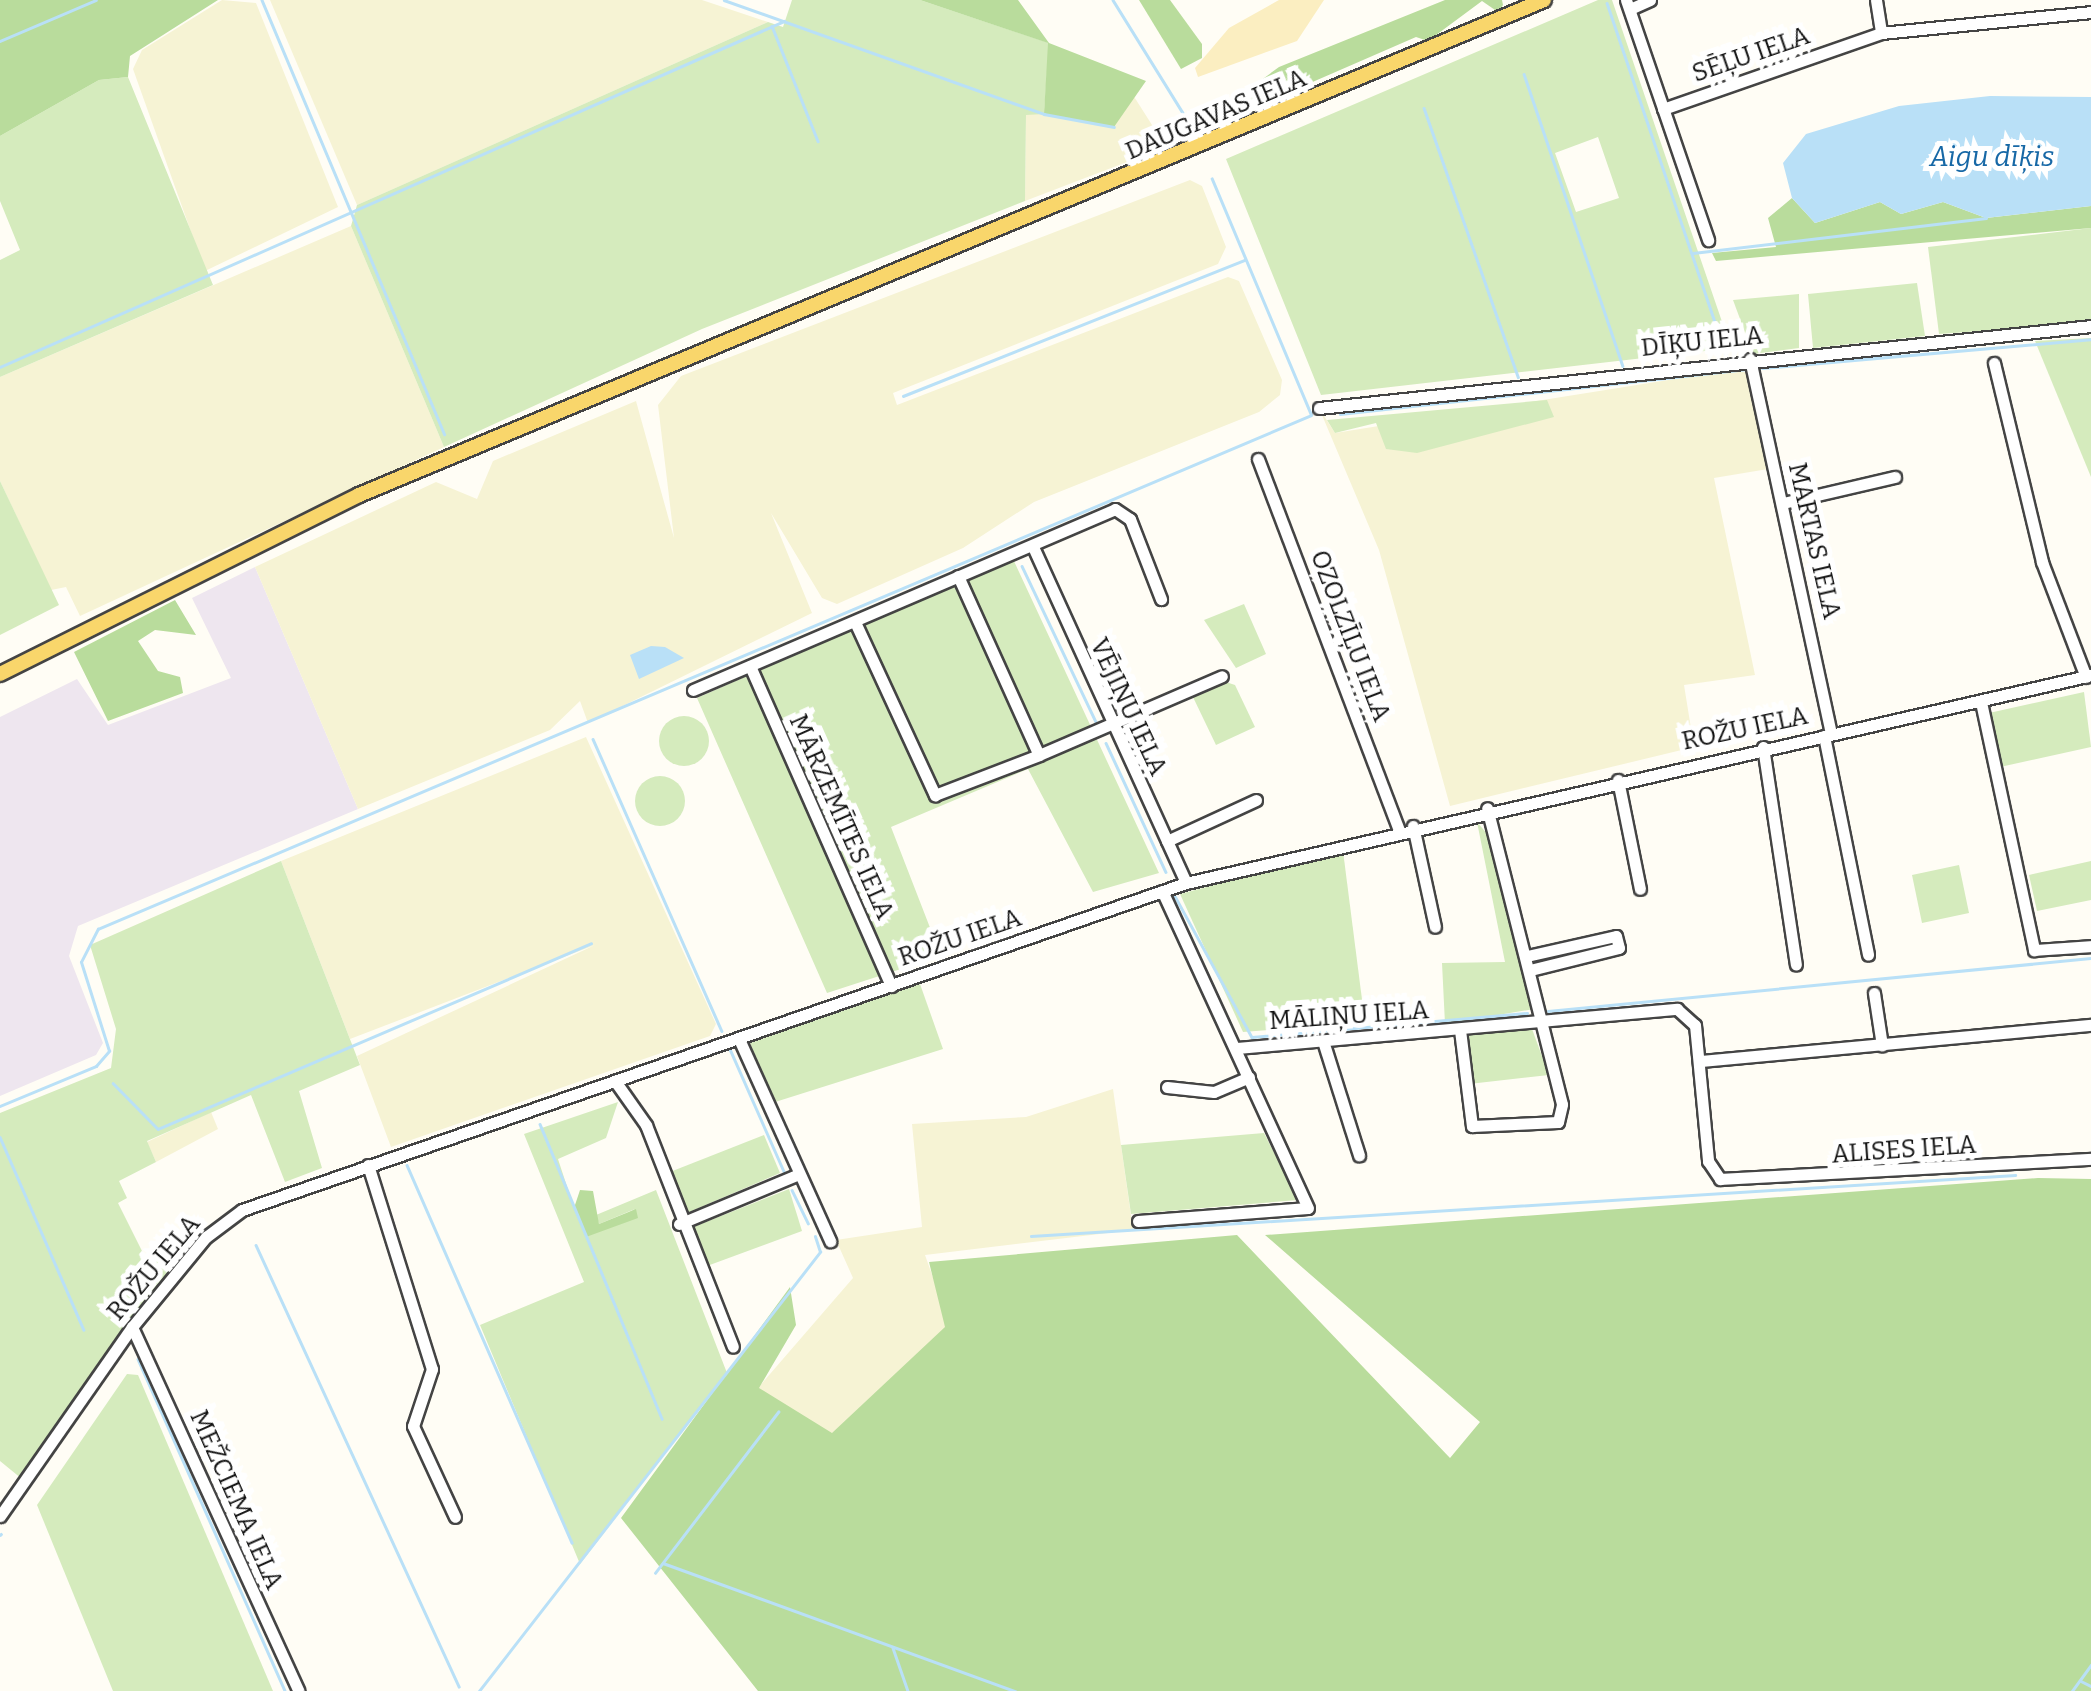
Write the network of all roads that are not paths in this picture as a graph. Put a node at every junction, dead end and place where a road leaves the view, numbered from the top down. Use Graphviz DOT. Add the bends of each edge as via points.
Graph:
graph roads {
  1 [pos="1544,0"];
  2 [pos="1650,0"];
  3 [pos="1876,0"];
  4 [pos="1628,5"];
  5 [pos="2091,12"];
  6 [pos="1881,33"];
  7 [pos="1663,109"];
  8 [pos="1708,240"];
  9 [pos="2091,326"];
  10 [pos="1750,358"];
  11 [pos="1994,364"];
  12 [pos="1319,408"];
  13 [pos="1258,459"];
  14 [pos="1895,477"];
  15 [pos="1783,502"];
  16 [pos="1034,548"];
  17 [pos="958,576"];
  18 [pos="1161,599"];
  19 [pos="855,622"];
  20 [pos="750,666"];
  21 [pos="0,674"];
  22 [pos="1222,676"];
  23 [pos="2088,676"];
  24 [pos="693,690"];
  25 [pos="1982,702"];
  26 [pos="1112,726"];
  27 [pos="1827,735"];
  28 [pos="1762,747"];
  29 [pos="1039,755"];
  30 [pos="1618,780"];
  31 [pos="1256,800"];
  32 [pos="1487,808"];
  33 [pos="1469,813"];
  34 [pos="1413,826"];
  35 [pos="1399,830"];
  36 [pos="1497,835"];
  37 [pos="1167,841"];
  38 [pos="1186,883"];
  39 [pos="1640,888"];
  40 [pos="1162,891"];
  41 [pos="1435,927"];
  42 [pos="2091,946"];
  43 [pos="1868,955"];
  44 [pos="1529,963"];
  45 [pos="1796,965"];
  46 [pos="891,986"];
  47 [pos="1874,993"];
  48 [pos="1542,1022"];
  49 [pos="2091,1025"];
  50 [pos="1460,1030"];
  51 [pos="740,1038"];
  52 [pos="1323,1041"];
  53 [pos="1882,1045"];
  54 [pos="1237,1048"];
  55 [pos="1701,1061"];
  56 [pos="1249,1077"];
  57 [pos="615,1080"];
  58 [pos="1167,1087"];
  59 [pos="1359,1155"];
  60 [pos="2091,1159"];
  61 [pos="368,1165"];
  62 [pos="799,1174"];
  63 [pos="1138,1221"];
  64 [pos="680,1224"];
  65 [pos="830,1242"];
  66 [pos="132,1328"];
  67 [pos="733,1347"];
  68 [pos="0,1516"];
  69 [pos="455,1516"];
  70 [pos="298,1691"];
  1 -- 21 [label="main road, DAUGAVAS IELA" via="360,495"];
  2 -- 4 [label="street"];
  3 -- 6 [label="street"];
  4 -- 7 [label="street"];
  5 -- 6 [label="street, SĒĻU IELA"];
  6 -- 7 [label="street, SĒĻU IELA"];
  7 -- 8 [label="street"];
  9 -- 10 [label="street, DĪĶU IELA"];
  10 -- 12 [label="street, DĪĶU IELA"];
  10 -- 15 [label="street, MARTAS IELA"];
  11 -- 23 [label="street" via="2042,562"];
  13 -- 35 [label="street, OZOLZĪĻU IELA"];
  14 -- 15 [label="street"];
  15 -- 27 [label="street, MARTAS IELA"];
  16 -- 17 [label="street"];
  16 -- 18 [label="street" via="1121,509"];
  16 -- 26 [label="street, VĒJIŅU IELA"];
  17 -- 19 [label="street"];
  17 -- 29 [label="street"];
  19 -- 20 [label="street"];
  19 -- 29 [label="street" via="935,795"];
  20 -- 24 [label="street"];
  20 -- 46 [label="street, MĀRZEMĪTES IELA"];
  22 -- 26 [label="street"];
  23 -- 25 [label="street, ROŽU IELA"];
  25 -- 27 [label="street, ROŽU IELA"];
  25 -- 42 [label="street" via="2034,950"];
  26 -- 29 [label="street"];
  26 -- 37 [label="street, VĒJIŅU IELA"];
  27 -- 28 [label="street, ROŽU IELA"];
  27 -- 43 [label="street, MARTAS IELA"];
  28 -- 30 [label="street, ROŽU IELA"];
  28 -- 45 [label="street"];
  30 -- 32 [label="street, ROŽU IELA"];
  30 -- 39 [label="street"];
  31 -- 37 [label="street"];
  32 -- 33 [label="street, ROŽU IELA"];
  32 -- 36 [label="street, MĀLIŅU IELA"];
  33 -- 34 [label="street, ROŽU IELA"];
  33 -- 36 [label="street"];
  34 -- 35 [label="street, ROŽU IELA"];
  34 -- 41 [label="street"];
  35 -- 38 [label="street, ROŽU IELA"];
  36 -- 44 [label="street, MĀLIŅU IELA"];
  37 -- 38 [label="street, VĒJIŅU IELA"];
  38 -- 40 [label="street, ROŽU IELA"];
  40 -- 46 [label="street, ROŽU IELA"];
  40 -- 54 [label="street, MĀLIŅU IELA"];
  44 -- 44 [label="street" via="1616,936 1619,948"];
  44 -- 48 [label="street, MĀLIŅU IELA"];
  46 -- 51 [label="street, ROŽU IELA"];
  47 -- 53 [label="street"];
  48 -- 50 [label="street, MĀLIŅU IELA"];
  48 -- 50 [label="street, MĀLIŅU IELA" via="1562,1104 1551,1127 1472,1126"];
  48 -- 55 [label="street, MĀLIŅU IELA" via="1691,1015"];
  49 -- 53 [label="street"];
  50 -- 52 [label="street, MĀLIŅU IELA"];
  51 -- 57 [label="street, ROŽU IELA"];
  51 -- 62 [label="street"];
  52 -- 54 [label="street, MĀLIŅU IELA"];
  52 -- 59 [label="street"];
  53 -- 55 [label="street"];
  54 -- 56 [label="street"];
  55 -- 60 [label="street, ALISES IELA" via="1708,1161 1720,1179"];
  56 -- 58 [label="street" via="1214,1092"];
  56 -- 63 [label="street" via="1308,1208"];
  57 -- 61 [label="street, ROŽU IELA"];
  57 -- 64 [label="street" via="646,1125"];
  61 -- 66 [label="street, ROŽU IELA" via="221,1223"];
  61 -- 69 [label="street" via="432,1369 413,1426"];
  62 -- 64 [label="street"];
  62 -- 65 [label="street"];
  64 -- 67 [label="street"];
  66 -- 68 [label="street, ROŽU IELA"];
  66 -- 70 [label="street, MEŽCIEMA IELA"];
}
